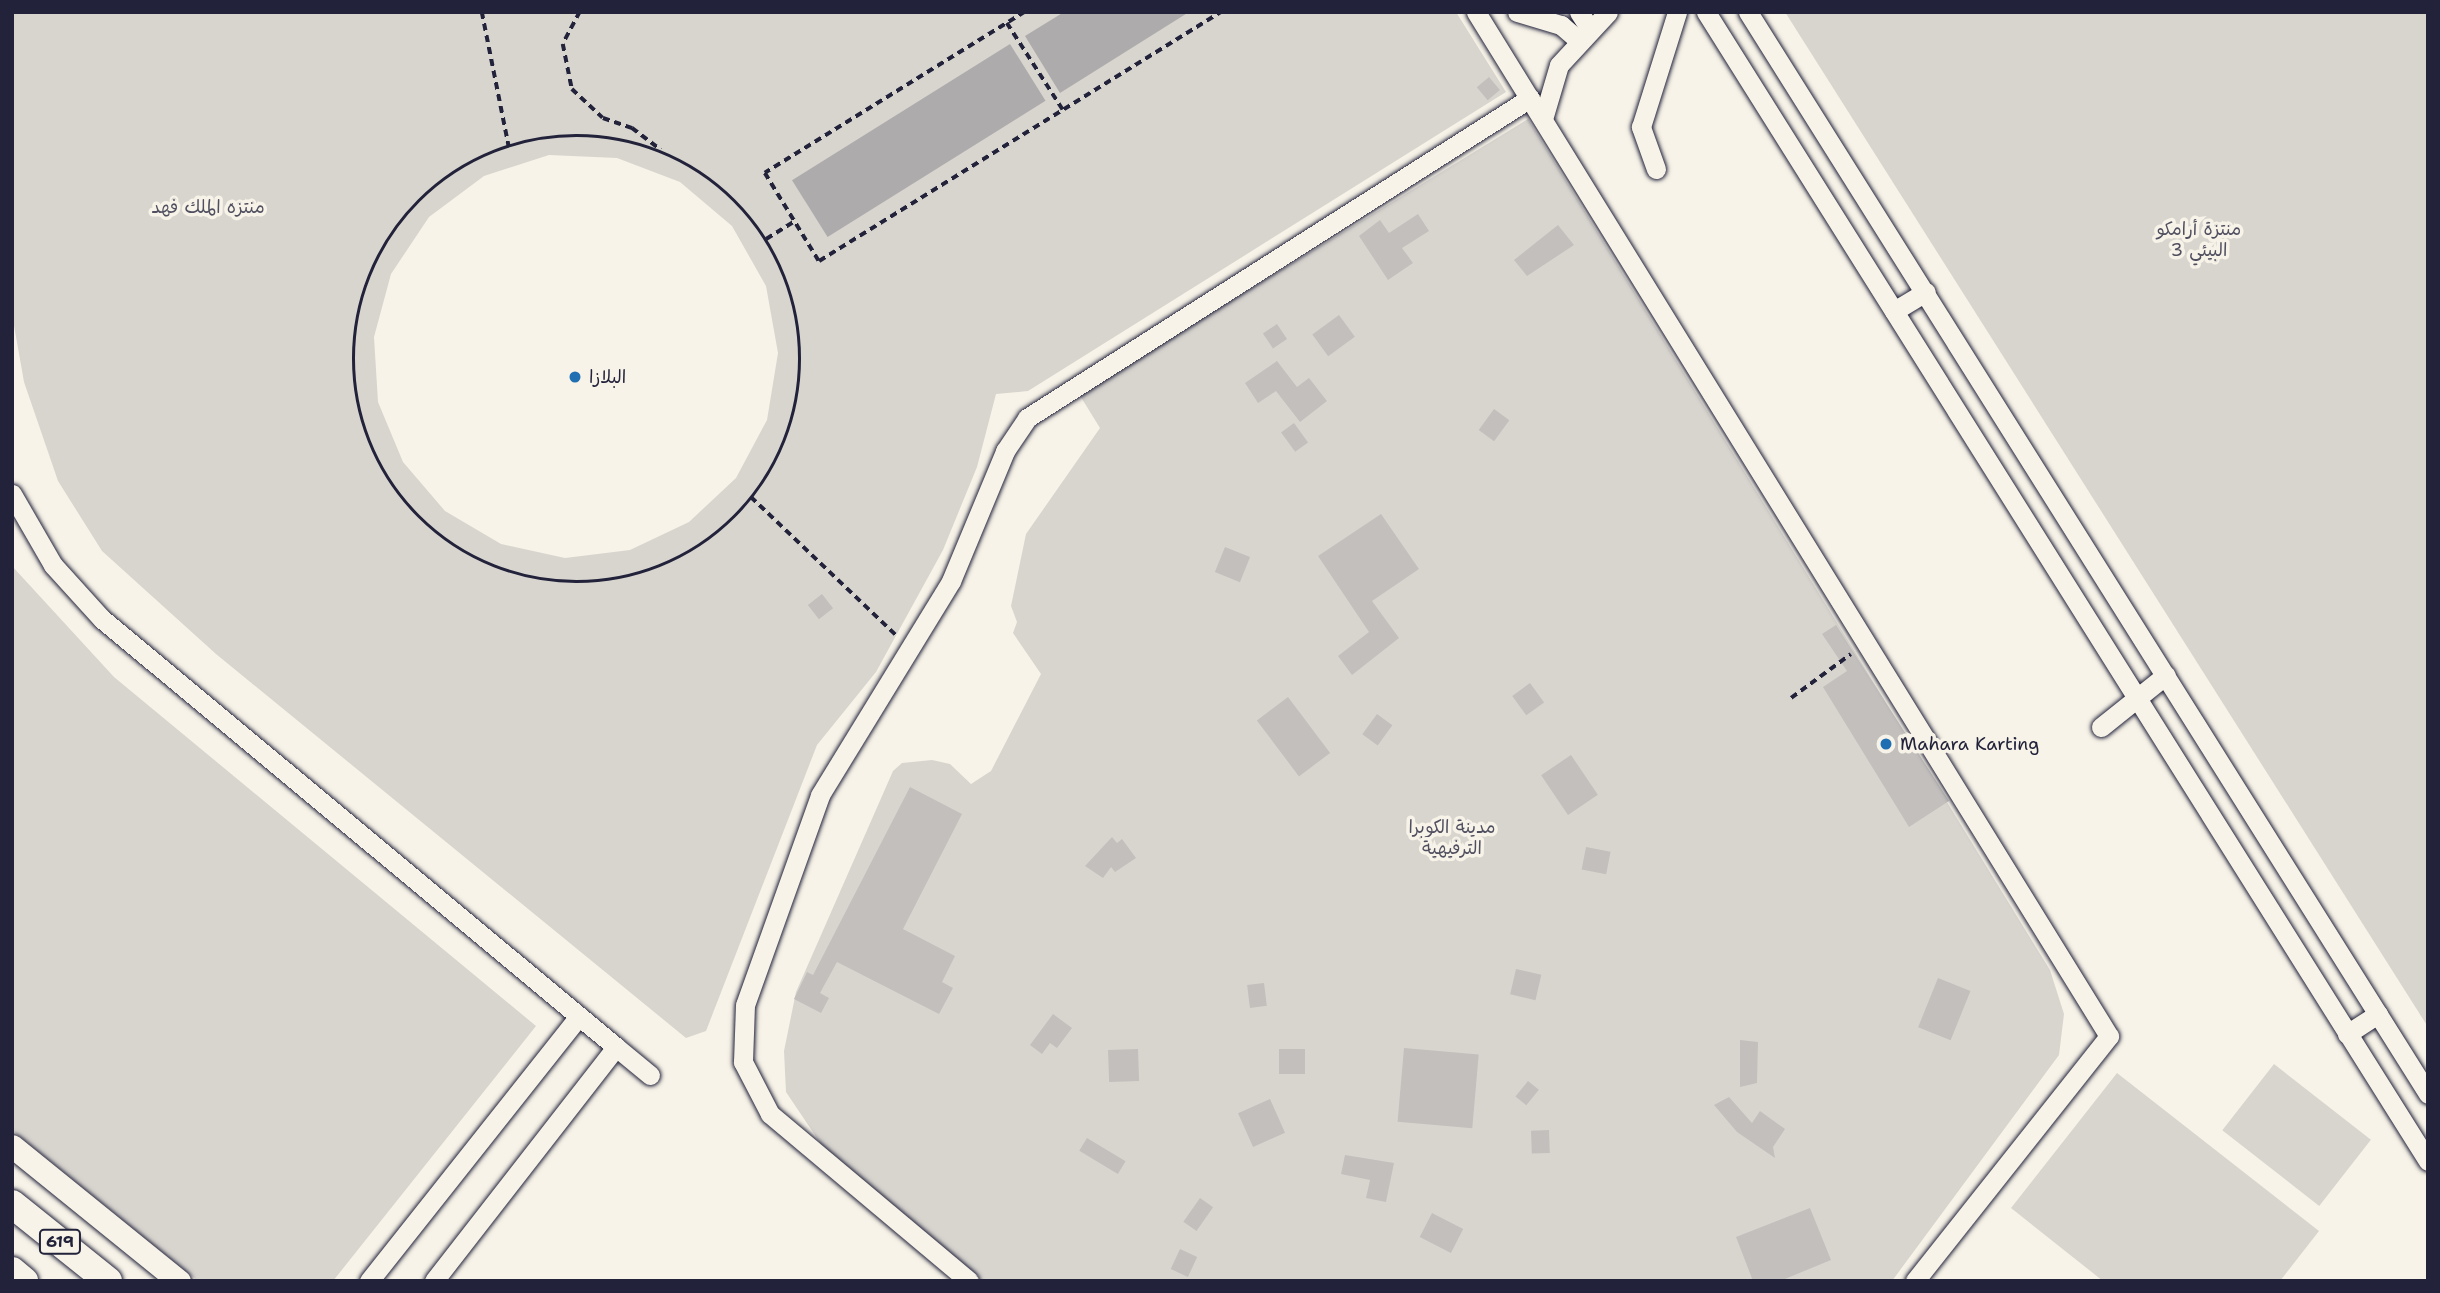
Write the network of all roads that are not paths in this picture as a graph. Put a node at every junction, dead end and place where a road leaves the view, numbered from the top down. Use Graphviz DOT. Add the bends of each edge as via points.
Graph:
graph roads {
  1 [pos="1476,12"];
  2 [pos="1517,12"];
  3 [pos="1579,12"];
  4 [pos="1608,12"];
  5 [pos="1677,12"];
  6 [pos="1706,12"];
  7 [pos="1748,12"];
  8 [pos="1584,35"];
  9 [pos="1530,98"];
  10 [pos="1543,119"];
  11 [pos="1656,169"];
  12 [pos="1926,292"];
  13 [pos="1894,311"];
  14 [pos="12,494"];
  15 [pos="2166,675"];
  16 [pos="2134,695"];
  17 [pos="2101,727"];
  18 [pos="2378,1014"];
  19 [pos="579,1016"];
  20 [pos="2347,1034"];
  21 [pos="616,1047"];
  22 [pos="650,1075"];
  23 [pos="2428,1094"];
  24 [pos="12,1146"];
  25 [pos="2428,1161"];
  26 [pos="12,1204"];
  27 [pos="12,1271"];
  28 [pos="24,1281"];
  29 [pos="108,1281"];
  30 [pos="179,1281"];
  31 [pos="369,1281"];
  32 [pos="434,1281"];
  33 [pos="969,1281"];
  34 [pos="1916,1281"];
  1 -- 9 [label="street"];
  2 -- 8 [label="street"];
  3 -- 8 [label="street"];
  4 -- 8 [label="street"];
  5 -- 11 [label="street" via="1641,127"];
  6 -- 13 [label="street"];
  7 -- 12 [label="street"];
  8 -- 10 [label="street" via="1555,75"];
  9 -- 10 [label="street"];
  9 -- 33 [label="street" via="1027,418 1005,451 951,581 820,795 740,1034 743,1062 769,1114"];
  10 -- 34 [label="street" via="2109,1036"];
  12 -- 13 [label="street"];
  12 -- 15 [label="street"];
  13 -- 16 [label="street"];
  14 -- 19 [label="street" via="53,565 102,619"];
  15 -- 16 [label="street"];
  15 -- 18 [label="street"];
  16 -- 17 [label="street"];
  16 -- 20 [label="street"];
  18 -- 20 [label="street"];
  18 -- 23 [label="street"];
  19 -- 21 [label="street"];
  19 -- 31 [label="street"];
  20 -- 25 [label="street"];
  21 -- 22 [label="street"];
  21 -- 32 [label="street"];
  24 -- 30 [label="main road"];
  26 -- 29 [label="highway, 619"];
  27 -- 28 [label="highway"];
}
